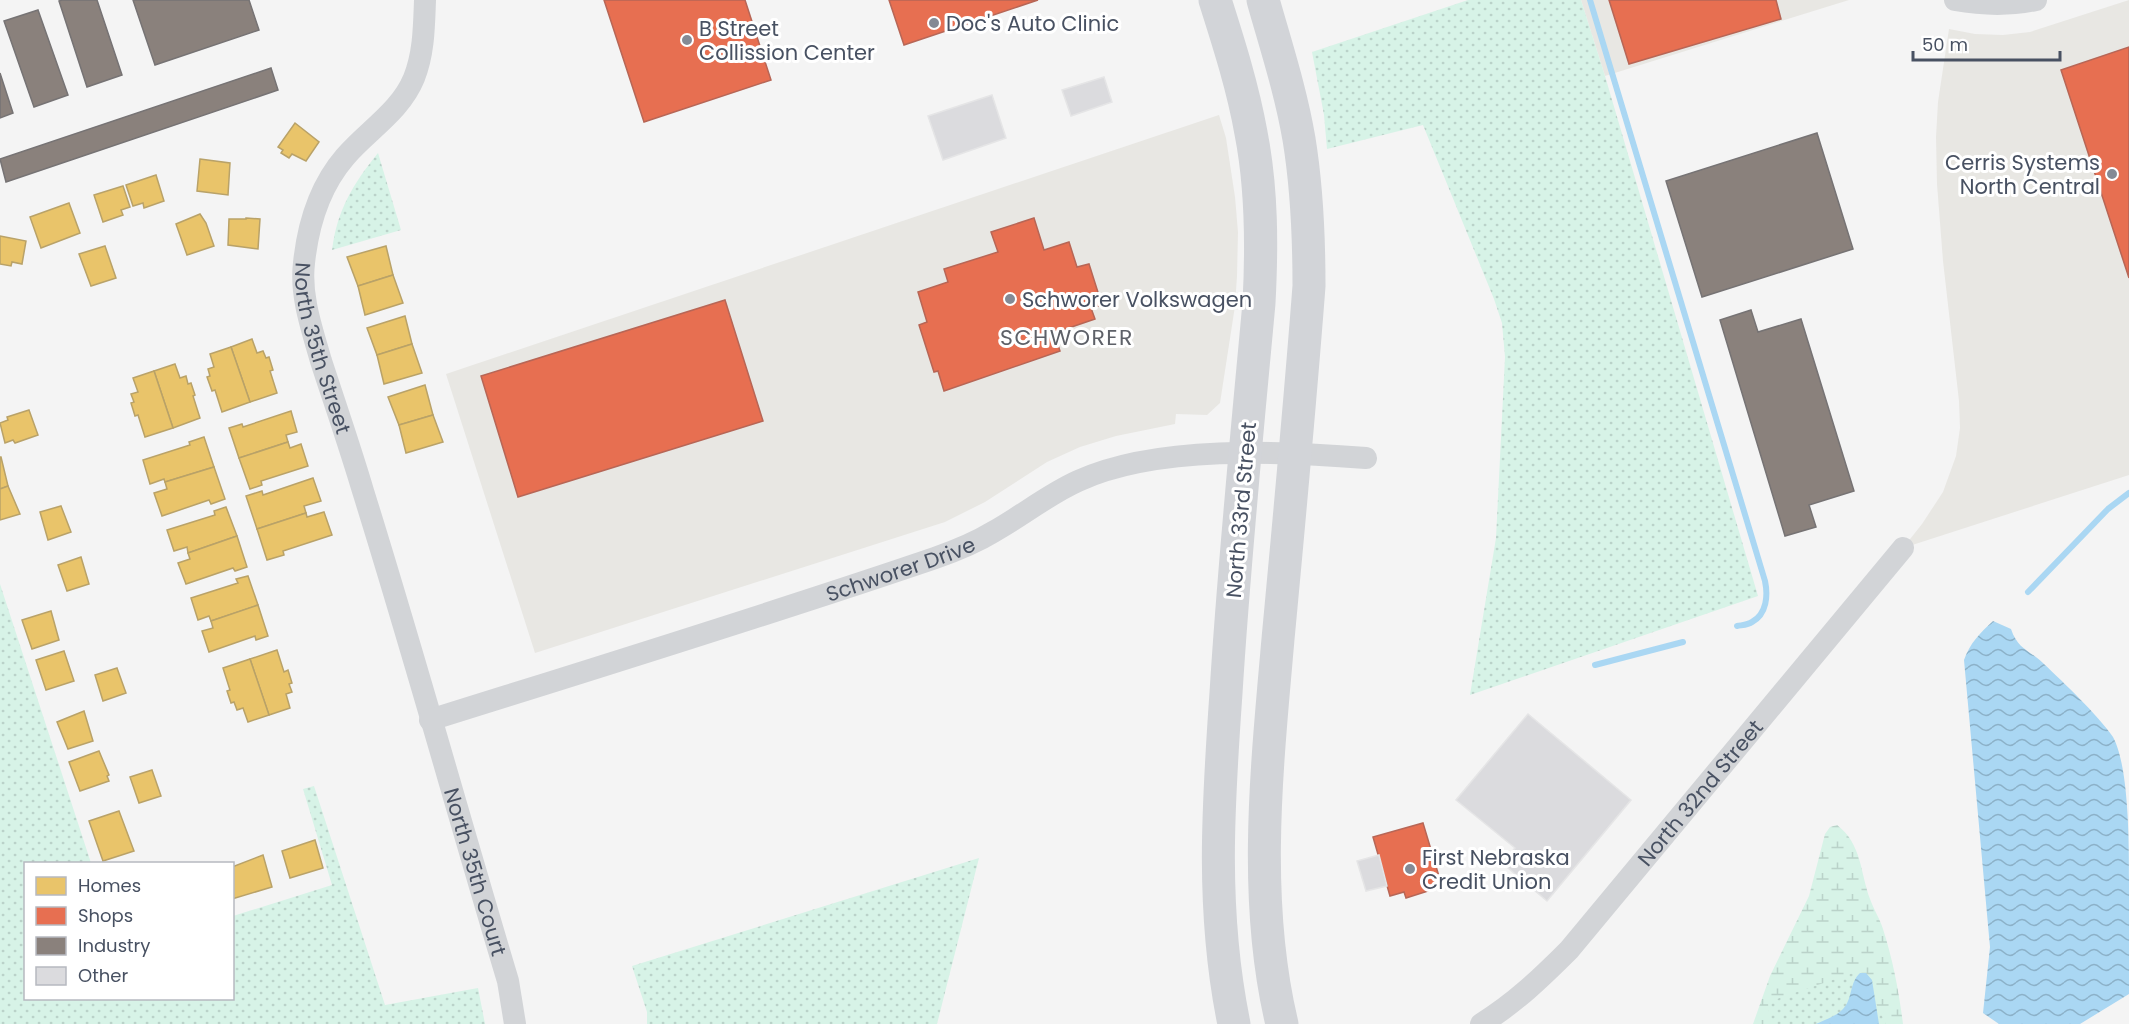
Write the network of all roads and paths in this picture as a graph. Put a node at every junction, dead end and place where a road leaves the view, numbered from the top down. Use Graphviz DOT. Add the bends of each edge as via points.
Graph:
graph roads {
  1 [pos="425,0"];
  2 [pos="1215,0"];
  3 [pos="1229,0"];
  4 [pos="1955,0"];
  5 [pos="2036,0"];
  6 [pos="1268,15"];
  7 [pos="1245,454"];
  8 [pos="1295,454"];
  9 [pos="1366,458"];
  10 [pos="1903,548"];
  11 [pos="430,720"];
  12 [pos="515,1024"];
  13 [pos="1234,1024"];
  14 [pos="1282,1024"];
  15 [pos="1481,1024"];
  1 -- 11 [label="street, North 35th Street" via="422,45 414,79 391,113 346,156 322,193 311,220 303,265 308,314"];
  2 -- 7 [label="main road, North 33rd Street" via="1252,135 1260,204 1262,254"];
  3 -- 6 [label="main road" via="1241,12"];
  4 -- 5 [label="street" via="1984,5"];
  6 -- 8 [label="main road" via="1298,138 1309,234 1309,286"];
  7 -- 8 [label="street, Schworer Drive"];
  7 -- 11 [label="street, Schworer Drive" via="1155,459 1118,466 1056,492 996,531 956,550"];
  7 -- 13 [label="main road, North 33rd Street" via="1218,832 1221,933"];
  8 -- 9 [label="street, Schworer Drive"];
  8 -- 14 [label="main road" via="1273,697 1266,838 1268,927"];
  10 -- 15 [label="street, North 32nd Street" via="1569,950 1507,1008"];
  11 -- 12 [label="street, North 35th Court" via="508,981"];
}
